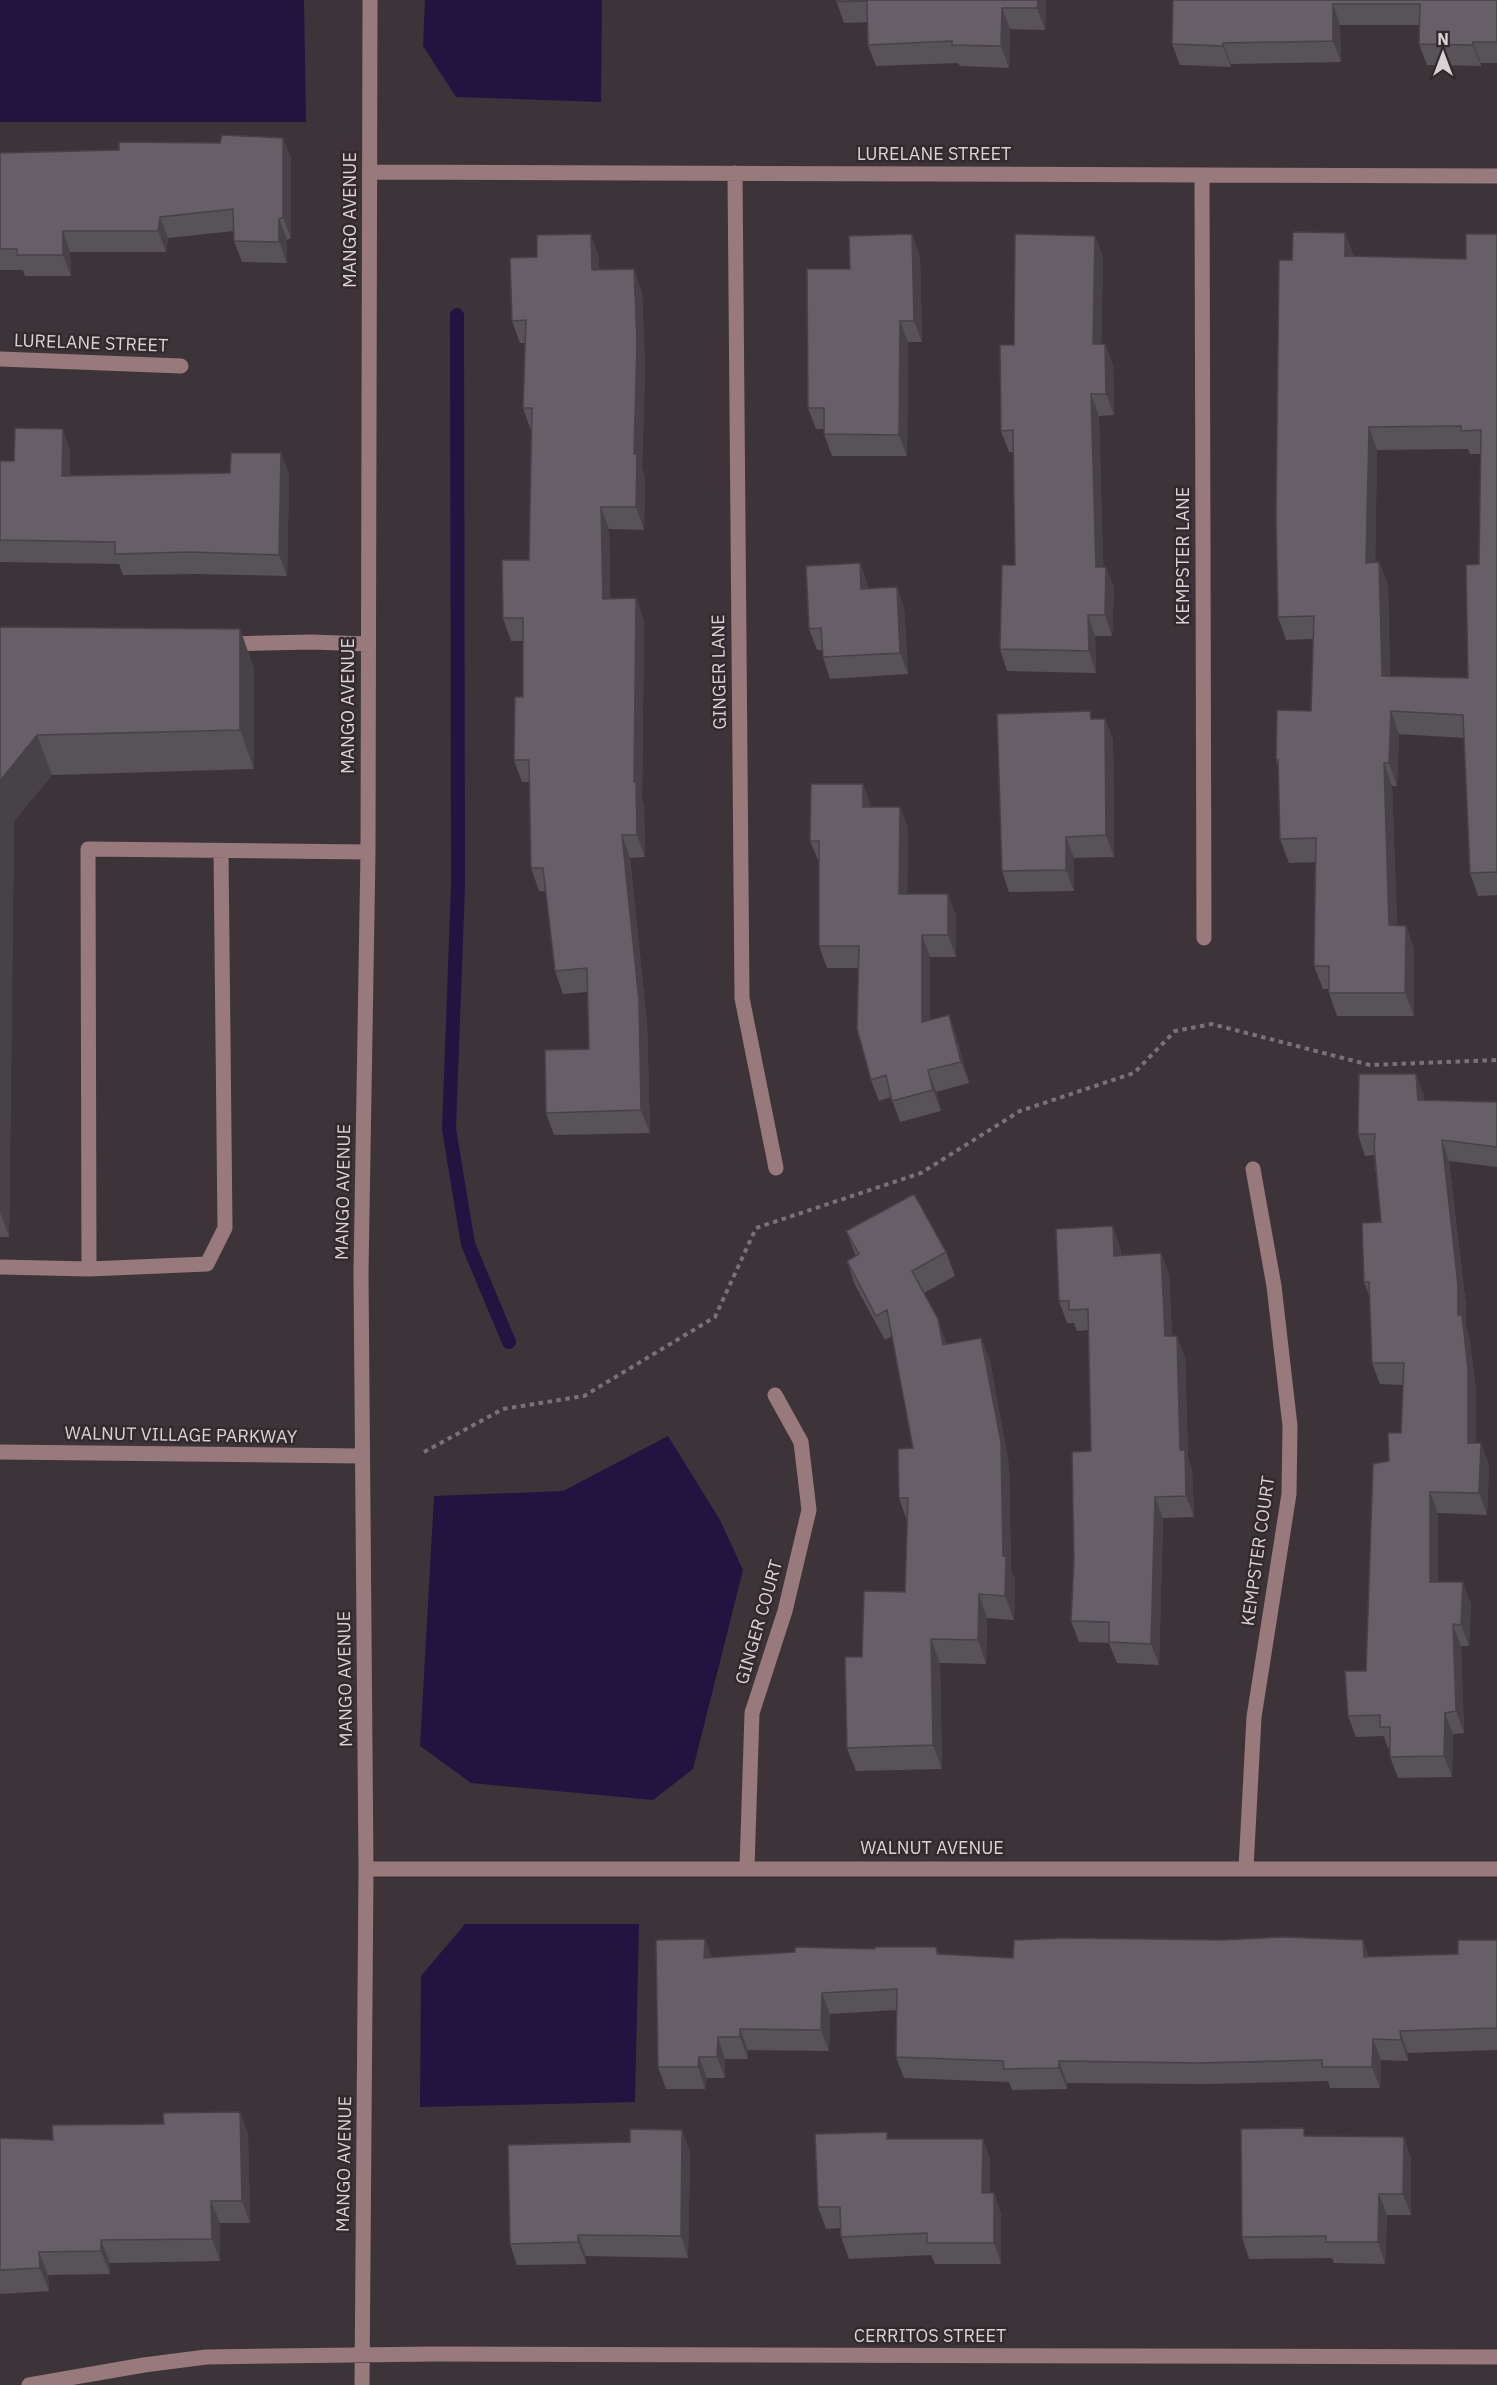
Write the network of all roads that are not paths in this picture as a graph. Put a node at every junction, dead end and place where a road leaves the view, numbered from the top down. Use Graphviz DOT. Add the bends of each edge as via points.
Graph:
graph roads {
  1 [pos="370,0"];
  2 [pos="370,172"];
  3 [pos="735,172"];
  4 [pos="1202,175"];
  5 [pos="1497,176"];
  6 [pos="0,359"];
  7 [pos="181,366"];
  8 [pos="215,644"];
  9 [pos="368,644"];
  10 [pos="221,851"];
  11 [pos="368,852"];
  12 [pos="1204,938"];
  13 [pos="776,1168"];
  14 [pos="1253,1169"];
  15 [pos="0,1267"];
  16 [pos="88,1269"];
  17 [pos="775,1395"];
  18 [pos="0,1452"];
  19 [pos="362,1456"];
  20 [pos="747,1868"];
  21 [pos="1246,1868"];
  22 [pos="366,1869"];
  23 [pos="1497,1869"];
  24 [pos="362,2355"];
  25 [pos="1497,2357"];
  26 [pos="29,2385"];
  27 [pos="362,2385"];
  1 -- 2 [label="street, MANGO AVENUE"];
  2 -- 3 [label="street, LURELANE STREET"];
  2 -- 9 [label="street, MANGO AVENUE"];
  3 -- 4 [label="street, LURELANE STREET"];
  3 -- 13 [label="street, GINGER LANE" via="742,998"];
  4 -- 5 [label="street, LURELANE STREET"];
  4 -- 12 [label="street, KEMPSTER LANE"];
  6 -- 7 [label="street, LURELANE STREET"];
  8 -- 9 [label="street"];
  9 -- 11 [label="street, MANGO AVENUE"];
  10 -- 11 [label="street"];
  10 -- 16 [label="street" via="225,1228 207,1264"];
  10 -- 16 [label="street" via="88,849"];
  11 -- 19 [label="street, MANGO AVENUE"];
  14 -- 21 [label="street, KEMPSTER COURT" via="1274,1286 1290,1426 1290,1494 1254,1717"];
  15 -- 16 [label="street"];
  17 -- 20 [label="street, GINGER COURT" via="801,1442 808,1510 785,1611 752,1713"];
  18 -- 19 [label="street, WALNUT VILLAGE PARKWAY"];
  19 -- 22 [label="street, MANGO AVENUE"];
  20 -- 21 [label="street, WALNUT AVENUE"];
  20 -- 22 [label="street, WALNUT AVENUE"];
  21 -- 23 [label="street, WALNUT AVENUE"];
  22 -- 24 [label="street, MANGO AVENUE"];
  24 -- 25 [label="street, CERRITOS STREET"];
  24 -- 26 [label="street, CERRITOS STREET" via="206,2357"];
  24 -- 27 [label="street, MANGO AVENUE"];
}
